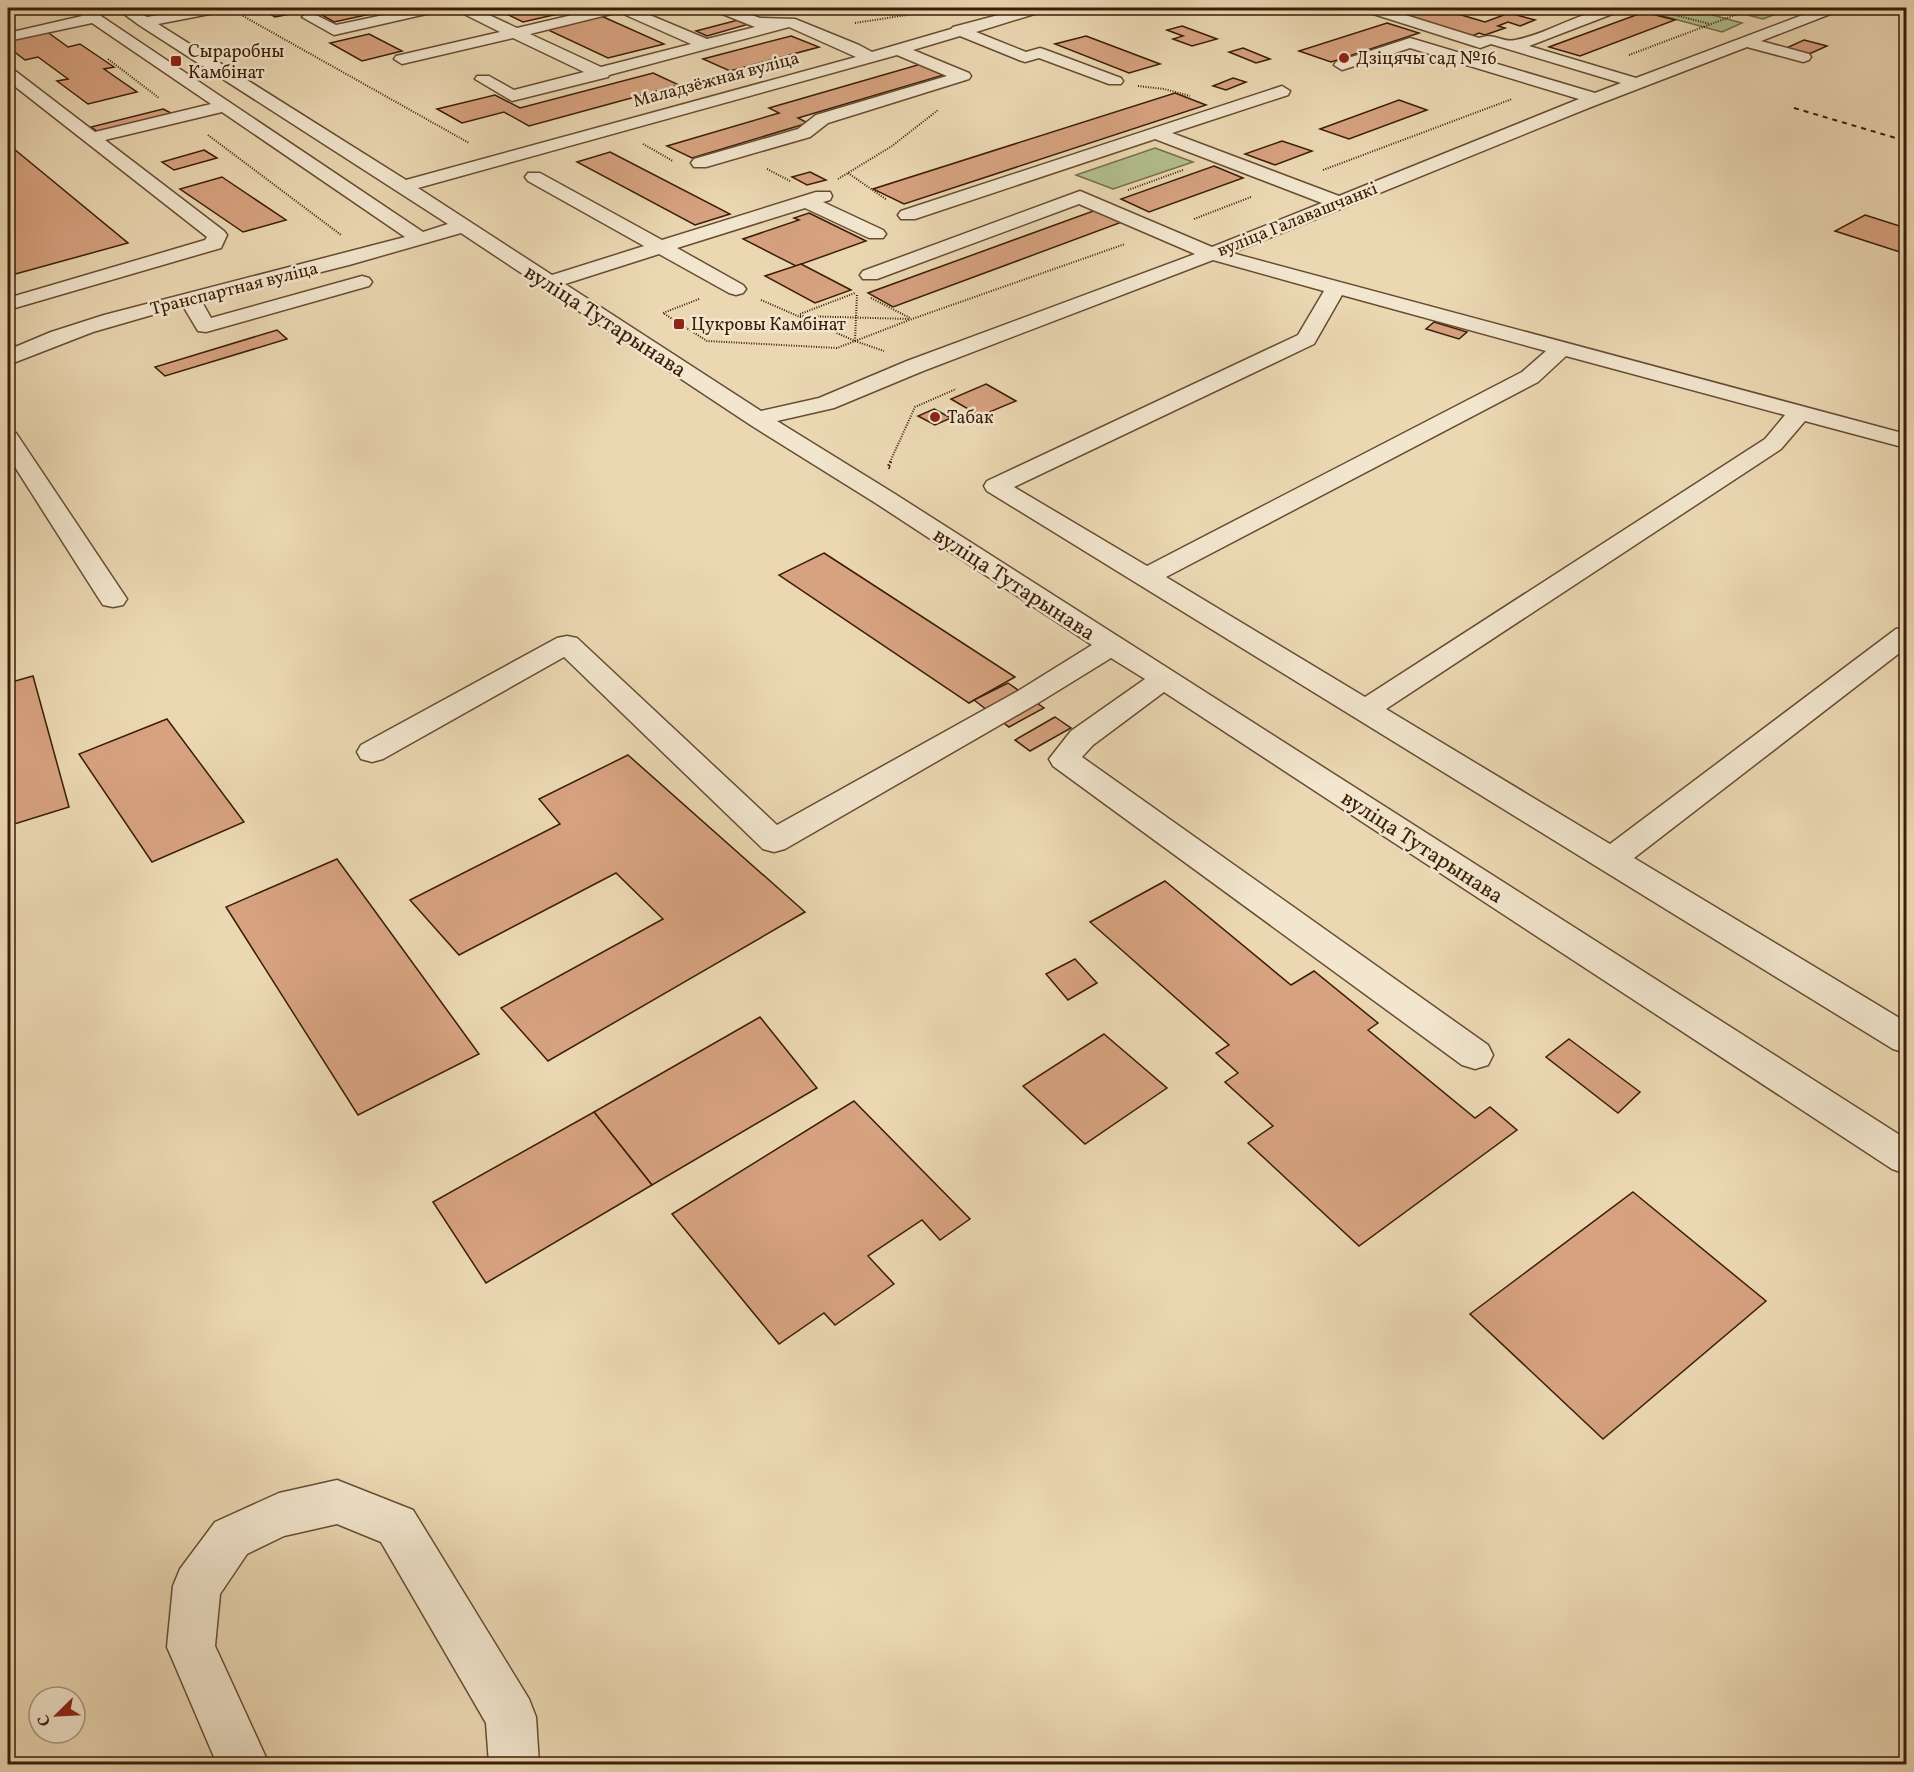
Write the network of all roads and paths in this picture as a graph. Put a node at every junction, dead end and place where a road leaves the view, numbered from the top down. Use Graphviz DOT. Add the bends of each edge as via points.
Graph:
graph roads {
  1 [pos="80,8"];
  2 [pos="220,8"];
  3 [pos="435,8"];
  4 [pos="463,8"];
  5 [pos="620,8"];
  6 [pos="720,8"];
  7 [pos="1040,8"];
  8 [pos="1369,8"];
  9 [pos="1616,8"];
  10 [pos="1647,8"];
  11 [pos="1709,8"];
  12 [pos="1754,8"];
  13 [pos="1833,8"];
  14 [pos="947,9"];
  15 [pos="807,10"];
  16 [pos="237,12"];
  17 [pos="134,15"];
  18 [pos="1735,15"];
  19 [pos="310,17"];
  20 [pos="95,18"];
  21 [pos="758,23"];
  22 [pos="796,24"];
  23 [pos="958,30"];
  24 [pos="515,33"];
  25 [pos="9,37"];
  26 [pos="1744,41"];
  27 [pos="707,45"];
  28 [pos="1514,46"];
  29 [pos="898,50"];
  30 [pos="868,57"];
  31 [pos="1803,57"];
  32 [pos="402,59"];
  33 [pos="1342,65"];
  34 [pos="8,73"];
  35 [pos="602,74"];
  36 [pos="963,76"];
  37 [pos="483,79"];
  38 [pos="1115,81"];
  39 [pos="1637,83"];
  40 [pos="1281,91"];
  41 [pos="1596,99"];
  42 [pos="219,103"];
  43 [pos="1228,108"];
  44 [pos="1156,133"];
  45 [pos="89,136"];
  46 [pos="638,141"];
  47 [pos="1220,157"];
  48 [pos="497,159"];
  49 [pos="700,163"];
  50 [pos="762,167"];
  51 [pos="848,173"];
  52 [pos="534,177"];
  53 [pos="779,183"];
  54 [pos="403,186"];
  55 [pos="814,198"];
  56 [pos="1093,202"];
  57 [pos="1338,202"];
  58 [pos="901,209"];
  59 [pos="462,226"];
  60 [pos="876,234"];
  61 [pos="421,239"];
  62 [pos="662,247"];
  63 [pos="1212,254"];
  64 [pos="870,275"];
  65 [pos="362,282"];
  66 [pos="549,282"];
  67 [pos="733,288"];
  68 [pos="1336,288"];
  69 [pos="858,292"];
  70 [pos="190,298"];
  71 [pos="8,304"];
  72 [pos="797,315"];
  73 [pos="856,317"];
  74 [pos="855,341"];
  75 [pos="1562,348"];
  76 [pos="893,353"];
  77 [pos="8,358"];
  78 [pos="956,389"];
  79 [pos="1800,412"];
  80 [pos="757,419"];
  81 [pos="8,438"];
  82 [pos="1906,441"];
  83 [pos="888,467"];
  84 [pos="1146,577"];
  85 [pos="113,599"];
  86 [pos="1906,635"];
  87 [pos="1112,645"];
  88 [pos="1164,679"];
  89 [pos="1365,710"];
  90 [pos="372,752"];
  91 [pos="1611,859"];
  92 [pos="1905,1036"];
  93 [pos="1475,1055"];
  94 [pos="1906,1158"];
  95 [pos="243,1764"];
  96 [pos="514,1764"];
  1 -- 20 [label="street"];
  2 -- 17 [label="street"];
  3 -- 19 [label="street" via="334,30"];
  4 -- 24 [label="street"];
  5 -- 24 [label="street"];
  5 -- 27 [label="street"];
  6 -- 21 [label="street"];
  7 -- 23 [label="street, Маладзёжная вуліца"];
  8 -- 28 [label="street" via="1480,43 1490,39"];
  9 -- 28 [label="street"];
  10 -- 18 [label="path" via="1710,24"];
  11 -- 18 [label="path"];
  12 -- 18 [label="path"];
  13 -- 26 [label="street, вуліца Галавашчанкі"];
  14 -- 22 [label="path" via="850,23"];
  15 -- 21 [label="street"];
  16 -- 48 [label="path"];
  17 -- 54 [label="street, вуліца Тутарынава"];
  20 -- 25 [label="street"];
  20 -- 42 [label="street"];
  21 -- 22 [label="street"];
  22 -- 27 [label="street"];
  22 -- 30 [label="street"];
  23 -- 29 [label="street, Маладзёжная вуліца"];
  23 -- 38 [label="street" via="1025,57 1040,52"];
  24 -- 32 [label="street"];
  24 -- 35 [label="street"];
  26 -- 31 [label="street"];
  26 -- 39 [label="street, вуліца Галавашчанкі"];
  27 -- 35 [label="street"];
  28 -- 39 [label="street"];
  29 -- 30 [label="street, Маладзёжная вуліца"];
  29 -- 36 [label="street"];
  30 -- 48 [label="street, Маладзёжная вуліца"];
  33 -- 41 [label="street" via="1410,43"];
  34 -- 45 [label="street"];
  35 -- 37 [label="street" via="512,96"];
  36 -- 49 [label="street" via="822,119 804,133"];
  36 -- 51 [label="path" via="951,100 892,146"];
  38 -- 43 [label="path" via="1164,89"];
  39 -- 41 [label="street, вуліца Галавашчанкі"];
  40 -- 43 [label="street"];
  41 -- 57 [label="street, вуліца Галавашчанкі"];
  42 -- 45 [label="street"];
  42 -- 61 [label="street"];
  43 -- 44 [label="street"];
  44 -- 47 [label="street"];
  44 -- 58 [label="street"];
  45 -- 71 [label="street" via="217,235 214,244"];
  46 -- 49 [label="path" via="676,163"];
  47 -- 56 [label="path"];
  47 -- 57 [label="street"];
  48 -- 54 [label="street, Маладзёжная вуліца"];
  50 -- 53 [label="path" via="789,180"];
  51 -- 55 [label="path"];
  51 -- 58 [label="path"];
  52 -- 62 [label="street"];
  54 -- 59 [label="street, вуліца Тутарынава"];
  55 -- 60 [label="street"];
  55 -- 62 [label="street"];
  56 -- 63 [label="street"];
  56 -- 64 [label="street" via="1080,197"];
  57 -- 63 [label="street, вуліца Галавашчанкі"];
  59 -- 61 [label="street, Транспартная вуліца"];
  59 -- 66 [label="street, вуліца Тутарынава"];
  61 -- 70 [label="street, Транспартная вуліца"];
  62 -- 66 [label="street"];
  62 -- 67 [label="street"];
  63 -- 68 [label="street"];
  63 -- 80 [label="street, вуліца Галавашчанкі" via="915,366 826,404"];
  65 -- 70 [label="street" via="206,326"];
  66 -- 80 [label="street, вуліца Тутарынава"];
  67 -- 72 [label="path"];
  67 -- 74 [label="path" via="663,313 707,341 837,348"];
  68 -- 75 [label="street"];
  68 -- 84 [label="street" via="1306,339 996,486"];
  69 -- 72 [label="path"];
  69 -- 73 [label="path"];
  69 -- 73 [label="path" via="912,319"];
  70 -- 77 [label="street, Транспартная вуліца" via="60,336"];
  72 -- 73 [label="path"];
  72 -- 74 [label="path"];
  73 -- 74 [label="path"];
  74 -- 76 [label="path"];
  75 -- 79 [label="street"];
  75 -- 84 [label="street" via="1530,376"];
  78 -- 83 [label="path" via="915,407"];
  79 -- 82 [label="street"];
  79 -- 89 [label="street" via="1773,444"];
  80 -- 87 [label="street, вуліца Тутарынава"];
  81 -- 85 [label="street"];
  84 -- 89 [label="street"];
  86 -- 91 [label="street"];
  87 -- 88 [label="street, вуліца Тутарынава"];
  87 -- 90 [label="street" via="774,841 567,644"];
  88 -- 93 [label="street" via="1082,738 1064,759"];
  88 -- 94 [label="street, вуліца Тутарынава"];
  89 -- 91 [label="street"];
  91 -- 92 [label="street"];
  95 -- 96 [label="street" via="191,1647 197,1586 231,1538 279,1515 337,1502 397,1526 511,1717"];
}
